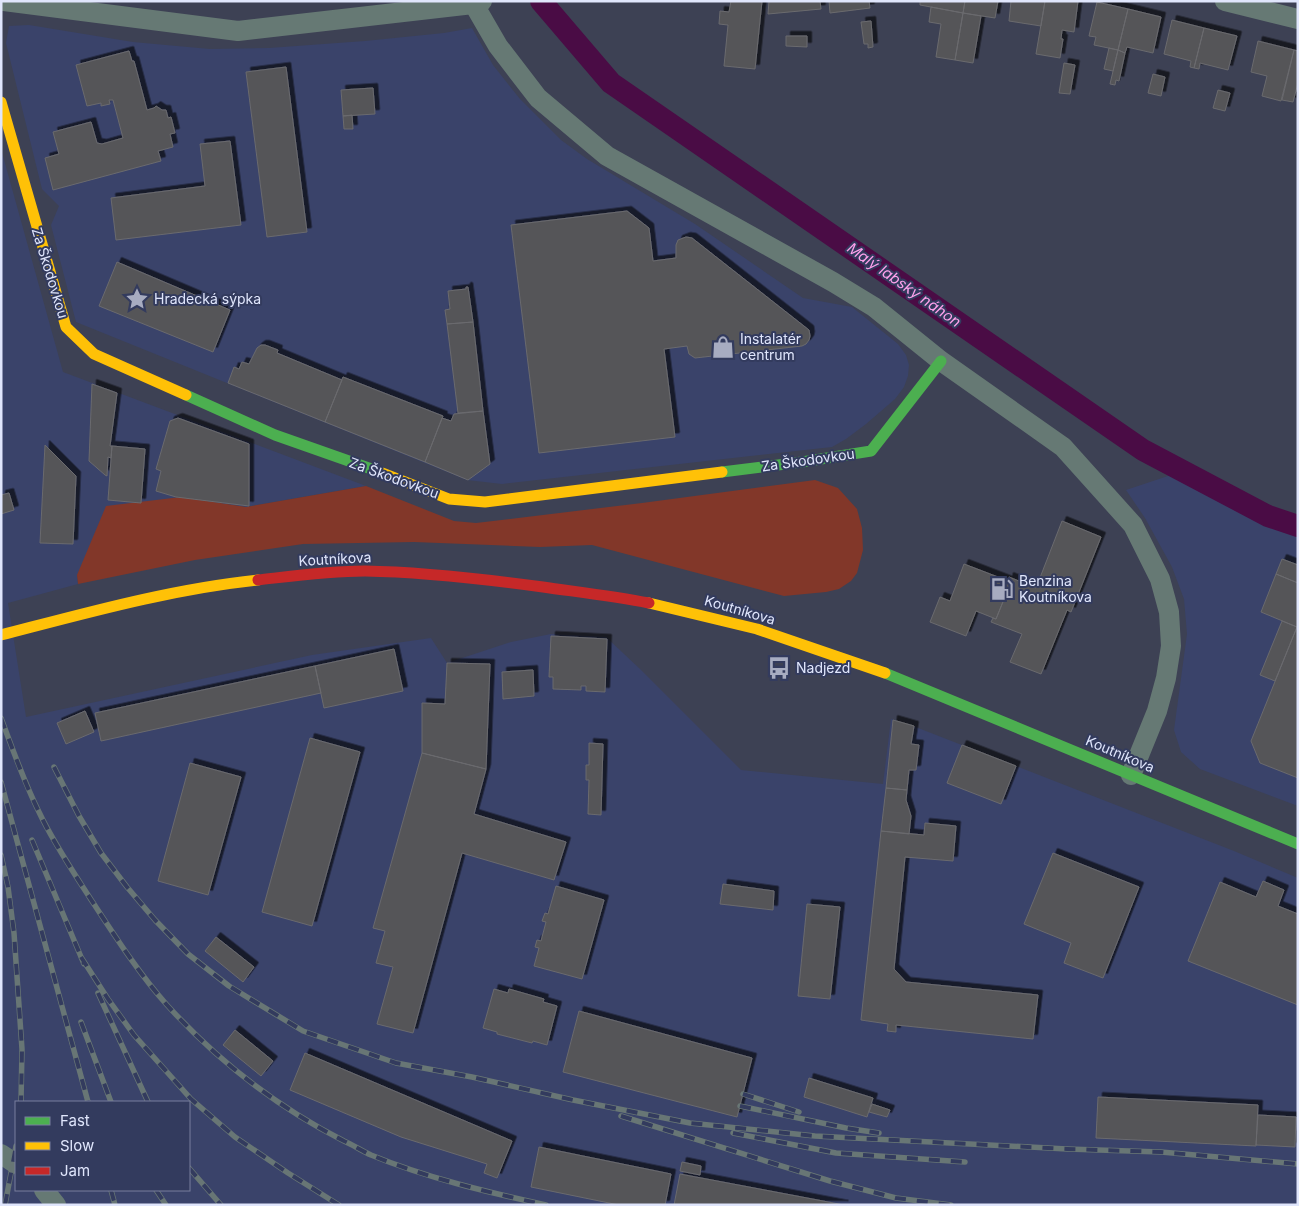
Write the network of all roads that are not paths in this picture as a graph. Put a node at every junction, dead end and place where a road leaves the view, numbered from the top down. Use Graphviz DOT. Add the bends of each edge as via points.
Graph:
graph roads {
  1 [pos="4,1"];
  2 [pos="1225,1"];
  3 [pos="475,2"];
  4 [pos="1298,20"];
  5 [pos="1,102"];
  6 [pos="941,361"];
  7 [pos="1,636"];
  8 [pos="1131,775"];
  9 [pos="1298,844"];
  10 [pos="1,1154"];
  11 [pos="15,1163"];
  12 [pos="45,1191"];
  13 [pos="56,1205"];
  1 -- 3 [label="street" via="238,32"];
  2 -- 4 [label="street"];
  3 -- 6 [label="street" via="498,46 538,98 607,156 834,282 874,307"];
  5 -- 6 [label="main road, Za Škodovkou" via="66,327 94,354 275,436 449,499 485,502 871,451"];
  6 -- 8 [label="street" via="1063,447 1133,525 1160,579 1169,612 1169,662 1157,711"];
  7 -- 8 [label="main road, Koutníkova" via="138,600 237,582 364,572 490,580 643,602 756,630 882,672"];
  8 -- 9 [label="main road, Koutníkova"];
  10 -- 11 [label="street"];
  12 -- 13 [label="street"];
}
